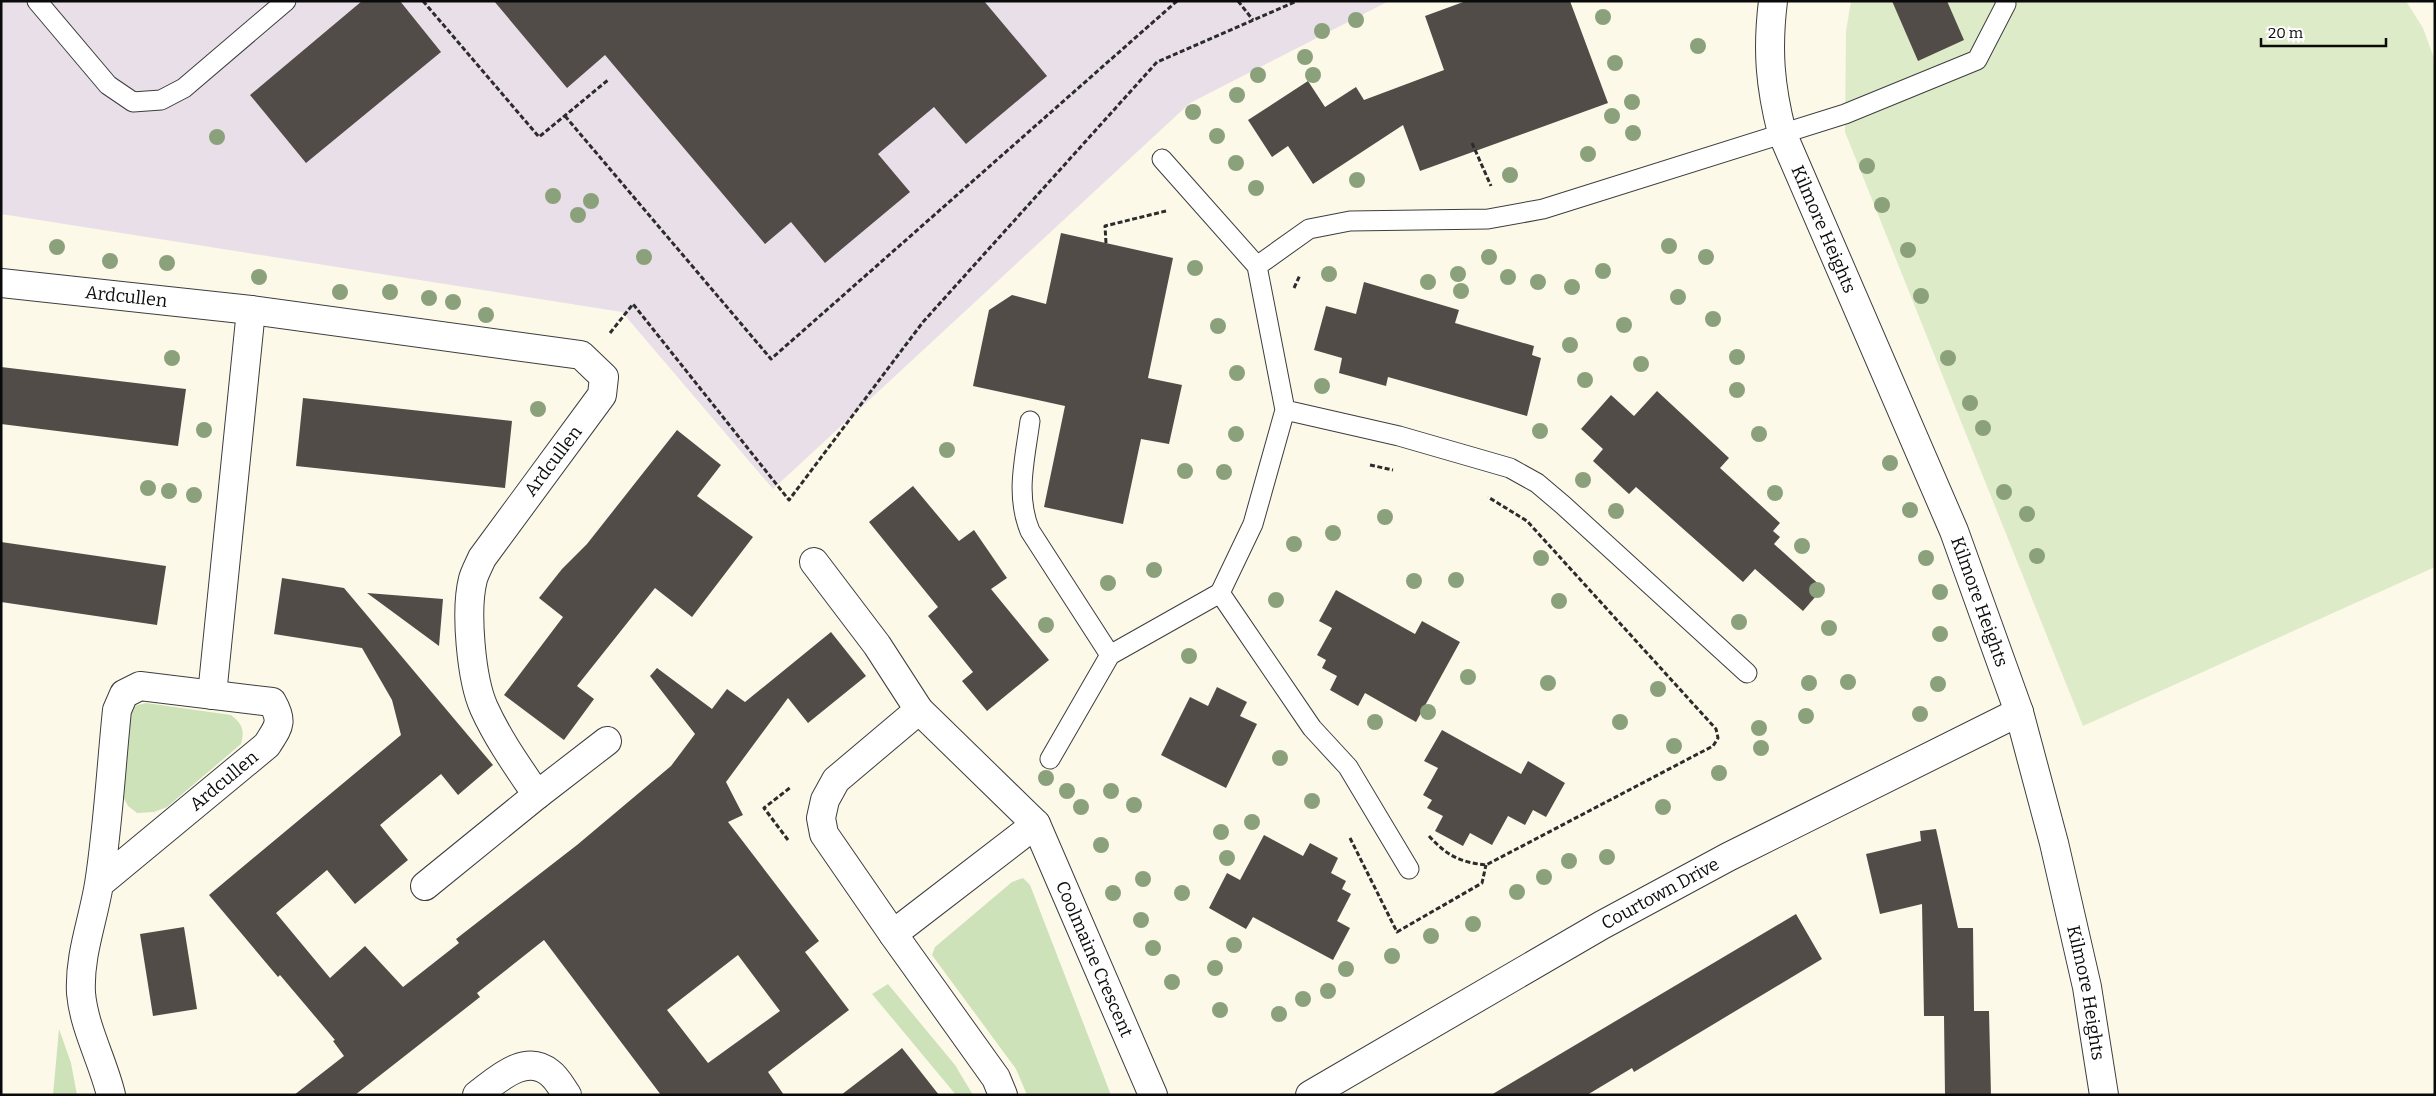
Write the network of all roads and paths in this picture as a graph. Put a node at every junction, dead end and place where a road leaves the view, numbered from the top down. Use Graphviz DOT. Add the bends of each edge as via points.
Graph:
graph roads {
  1 [pos="37,1"];
  2 [pos="286,1"];
  3 [pos="423,1"];
  4 [pos="1177,1"];
  5 [pos="1238,1"];
  6 [pos="1297,1"];
  7 [pos="1773,1"];
  8 [pos="2004,1"];
  9 [pos="1253,20"];
  10 [pos="608,80"];
  11 [pos="565,116"];
  12 [pos="1782,133"];
  13 [pos="1472,143"];
  14 [pos="1162,159"];
  15 [pos="1186,186"];
  16 [pos="1494,194"];
  17 [pos="1106,243"];
  18 [pos="1257,266"];
  19 [pos="1302,269"];
  20 [pos="1,284"];
  21 [pos="1294,290"];
  22 [pos="251,310"];
  23 [pos="588,360"];
  24 [pos="1285,410"];
  25 [pos="1030,421"];
  26 [pos="1361,462"];
  27 [pos="1395,470"];
  28 [pos="1484,495"];
  29 [pos="814,562"];
  30 [pos="1220,593"];
  31 [pos="1110,655"];
  32 [pos="1747,673"];
  33 [pos="212,695"];
  34 [pos="919,710"];
  35 [pos="2019,712"];
  36 [pos="607,740"];
  37 [pos="1050,759"];
  38 [pos="537,796"];
  39 [pos="1036,824"];
  40 [pos="1428,835"];
  41 [pos="1409,869"];
  42 [pos="99,884"];
  43 [pos="425,886"];
  44 [pos="892,934"];
  45 [pos="109,1084"];
  46 [pos="477,1095"];
  47 [pos="567,1095"];
  48 [pos="1003,1095"];
  49 [pos="1153,1095"];
  50 [pos="1310,1095"];
  51 [pos="2104,1095"];
  1 -- 2 [label="lane" via="108,85 133,102 161,100 184,88"];
  3 -- 11 [label="path" via="539,137"];
  4 -- 11 [label="path" via="771,360"];
  5 -- 9 [label="path"];
  6 -- 9 [label="path"];
  7 -- 12 [label="street, Kilmore Heights" via="1769,69"];
  8 -- 12 [label="lane" via="2006,4 1977,60 1845,114"];
  9 -- 23 [label="path" via="1157,62 923,322 789,500 633,304"];
  10 -- 11 [label="path"];
  12 -- 18 [label="lane" via="1543,209 1488,219 1350,221 1309,229"];
  12 -- 35 [label="street, Kilmore Heights" via="1954,531"];
  13 -- 16 [label="path"];
  14 -- 15 [label="lane"];
  15 -- 17 [label="path" via="1170,210 1105,226"];
  15 -- 18 [label="lane"];
  18 -- 24 [label="lane"];
  19 -- 21 [label="path"];
  20 -- 22 [label="street, Ardcullen"];
  22 -- 23 [label="street, Ardcullen" via="581,355"];
  22 -- 33 [label="street"];
  23 -- 38 [label="street, Ardcullen" via="604,377 602,395 486,551 473,580 472,666 482,705 497,736"];
  24 -- 30 [label="lane" via="1253,524"];
  24 -- 32 [label="lane" via="1398,436 1510,468 1563,504"];
  25 -- 31 [label="lane" via="1021,498 1023,514 1030,531"];
  26 -- 27 [label="path"];
  28 -- 40 [label="path" via="1527,522 1716,729 1718,738 1713,746 1486,865 1463,863 1440,849"];
  29 -- 34 [label="street, Coolmaine Crescent" via="877,645"];
  30 -- 31 [label="lane"];
  30 -- 41 [label="lane" via="1312,728 1348,767"];
  31 -- 37 [label="lane"];
  33 -- 42 [label="street, Ardcullen" via="140,686 124,694 117,710"];
  33 -- 42 [label="street, Ardcullen" via="272,702 279,715 278,730 267,745"];
  34 -- 39 [label="street, Coolmaine Crescent"];
  34 -- 44 [label="street" via="836,780 825,800 821,818 824,834"];
  35 -- 50 [label="street, Courtown Drive" via="1728,857 1602,925"];
  35 -- 51 [label="street, Kilmore Heights" via="2085,977"];
  36 -- 38 [label="street"];
  38 -- 43 [label="street"];
  39 -- 44 [label="street"];
  39 -- 49 [label="street, Coolmaine Crescent"];
  42 -- 45 [label="street, Ardcullen" via="81,966 82,994 85,1017"];
  44 -- 48 [label="street" via="996,1078"];
  46 -- 47 [label="street" via="511,1070 539,1067 550,1073"];
}
